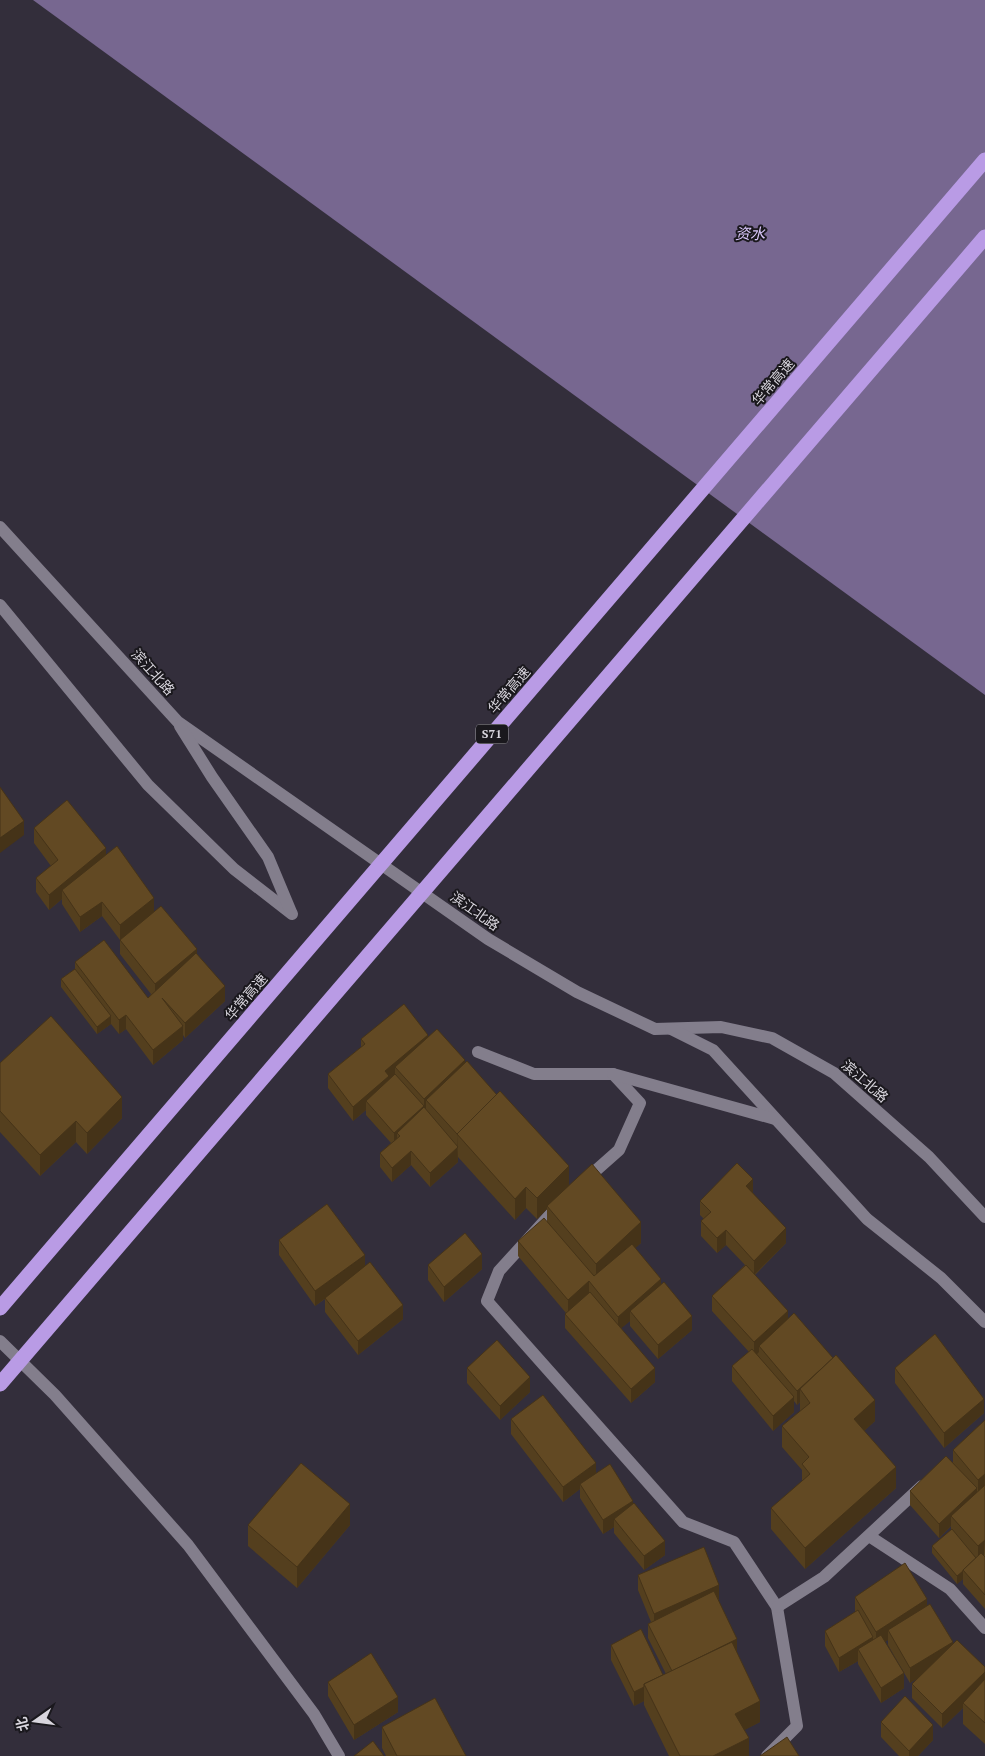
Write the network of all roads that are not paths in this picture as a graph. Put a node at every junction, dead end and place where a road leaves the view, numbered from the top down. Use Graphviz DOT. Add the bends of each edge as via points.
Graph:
graph roads {
  1 [pos="985,160"];
  2 [pos="985,237"];
  3 [pos="0,527"];
  4 [pos="0,606"];
  5 [pos="178,722"];
  6 [pos="670,1028"];
  7 [pos="478,1052"];
  8 [pos="613,1074"];
  9 [pos="776,1119"];
  10 [pos="985,1217"];
  11 [pos="0,1308"];
  12 [pos="985,1322"];
  13 [pos="0,1341"];
  14 [pos="0,1384"];
  15 [pos="934,1474"];
  16 [pos="869,1536"];
  17 [pos="777,1607"];
  18 [pos="985,1628"];
  19 [pos="338,1756"];
  20 [pos="766,1756"];
  1 -- 11 [label="highway, 华常高速 / S71"];
  2 -- 14 [label="highway"];
  3 -- 5 [label="street, 滨江北路"];
  4 -- 5 [label="street" via="148,785 234,869 292,914 268,857"];
  5 -- 6 [label="street, 滨江北路" via="488,939 577,992 655,1029"];
  6 -- 9 [label="street" via="712,1050"];
  6 -- 10 [label="street, 滨江北路" via="721,1027 772,1038 834,1073 928,1157"];
  7 -- 8 [label="street" via="534,1074"];
  8 -- 9 [label="street"];
  8 -- 17 [label="street" via="640,1103 619,1150 570,1193 499,1271 487,1301 683,1522 734,1542"];
  9 -- 12 [label="street" via="867,1219 942,1278"];
  13 -- 19 [label="street" via="55,1395 188,1545 314,1714"];
  15 -- 16 [label="street"];
  16 -- 17 [label="street" via="824,1577"];
  16 -- 18 [label="street" via="950,1589"];
  17 -- 20 [label="street" via="797,1726"];
}
